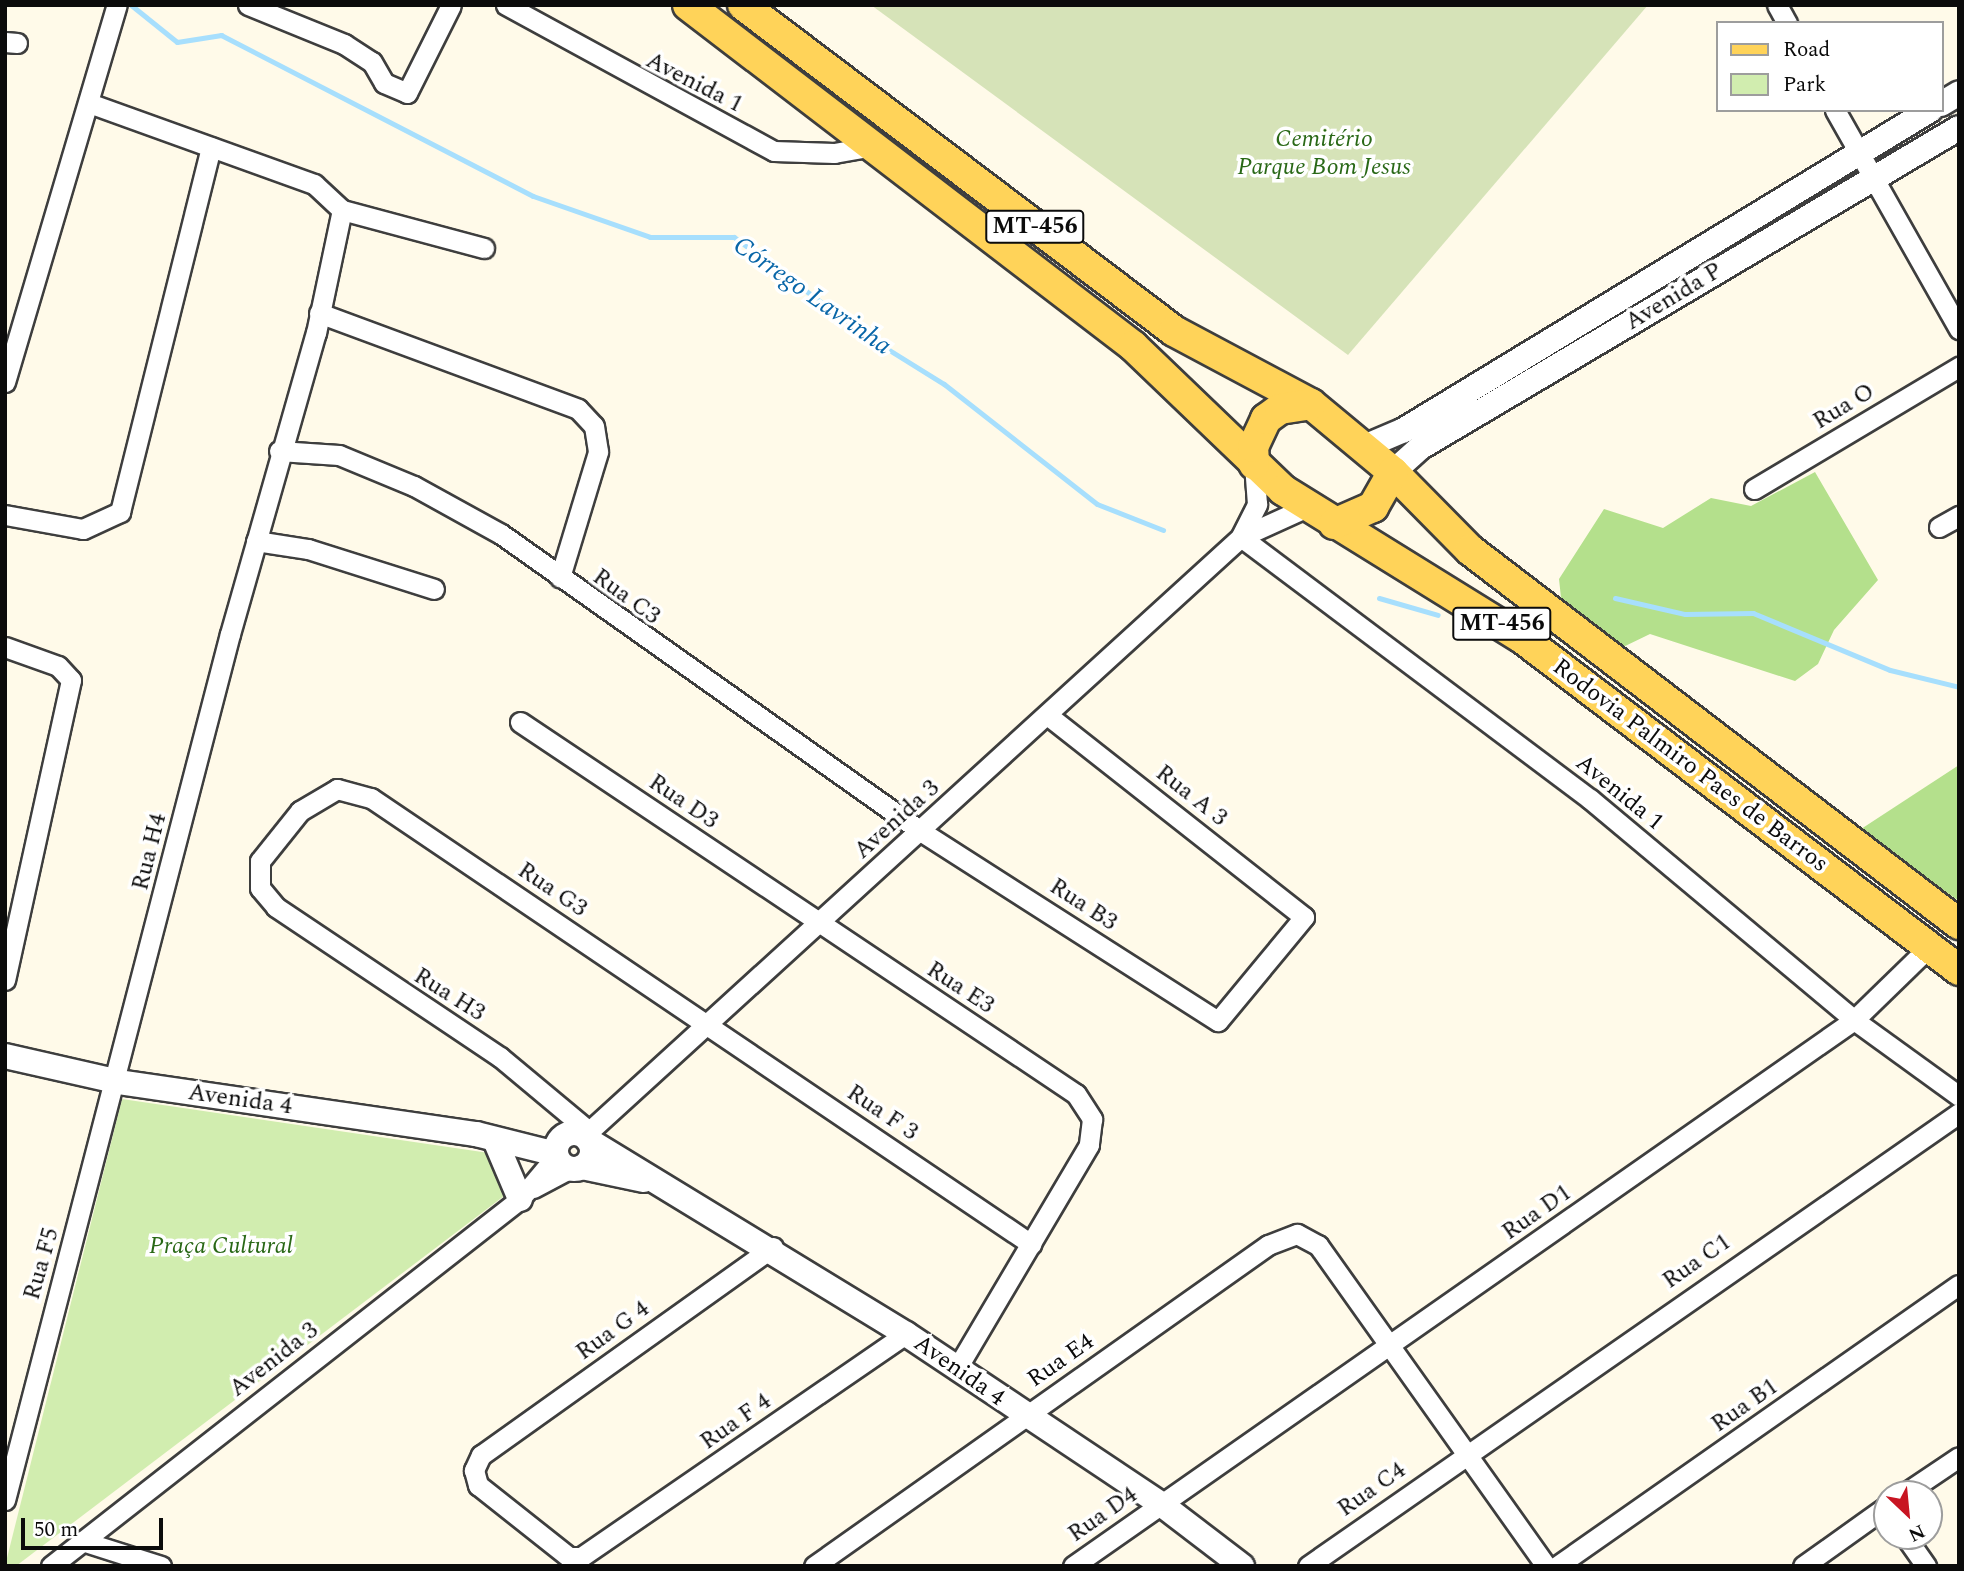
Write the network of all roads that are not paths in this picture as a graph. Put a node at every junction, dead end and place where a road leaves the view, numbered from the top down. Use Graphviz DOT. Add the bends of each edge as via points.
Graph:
graph roads {
  1 [pos="248,5"];
  2 [pos="450,5"];
  3 [pos="506,5"];
  4 [pos="688,5"];
  5 [pos="743,5"];
  6 [pos="1777,5"];
  7 [pos="116,7"];
  8 [pos="1786,21"];
  9 [pos="1959,93"];
  10 [pos="89,103"];
  11 [pos="1943,103"];
  12 [pos="1836,112"];
  13 [pos="1927,112"];
  14 [pos="1959,128"];
  15 [pos="873,146"];
  16 [pos="211,147"];
  17 [pos="1859,153"];
  18 [pos="1873,179"];
  19 [pos="342,210"];
  20 [pos="484,248"];
  21 [pos="319,313"];
  22 [pos="1959,329"];
  23 [pos="1959,367"];
  24 [pos="5,382"];
  25 [pos="1311,404"];
  26 [pos="1364,447"];
  27 [pos="279,451"];
  28 [pos="1254,464"];
  29 [pos="1393,472"];
  30 [pos="1754,489"];
  31 [pos="1307,507"];
  32 [pos="5,515"];
  33 [pos="1959,516"];
  34 [pos="1334,524"];
  35 [pos="1939,527"];
  36 [pos="1241,537"];
  37 [pos="256,541"];
  38 [pos="560,577"];
  39 [pos="435,589"];
  40 [pos="5,647"];
  41 [pos="1047,715"];
  42 [pos="520,722"];
  43 [pos="922,832"];
  44 [pos="276,907"];
  45 [pos="818,922"];
  46 [pos="1959,924"];
  47 [pos="1929,947"];
  48 [pos="1959,970"];
  49 [pos="5,980"];
  50 [pos="1854,1020"];
  51 [pos="1218,1021"];
  52 [pos="706,1022"];
  53 [pos="5,1056"];
  54 [pos="119,1082"];
  55 [pos="1959,1096"];
  56 [pos="1959,1113"];
  57 [pos="486,1137"];
  58 [pos="574,1149"];
  59 [pos="523,1195"];
  60 [pos="1031,1244"];
  61 [pos="773,1247"];
  62 [pos="1959,1285"];
  63 [pos="906,1334"];
  64 [pos="1387,1346"];
  65 [pos="956,1370"];
  66 [pos="1025,1416"];
  67 [pos="1465,1455"];
  68 [pos="1959,1457"];
  69 [pos="1925,1480"];
  70 [pos="5,1500"];
  71 [pos="1161,1504"];
  72 [pos="1873,1517"];
  73 [pos="82,1541"];
  74 [pos="1915,1550"];
  75 [pos="593,1551"];
  76 [pos="51,1566"];
  77 [pos="161,1566"];
  78 [pos="814,1566"];
  79 [pos="1073,1566"];
  80 [pos="1242,1566"];
  81 [pos="1308,1566"];
  82 [pos="1546,1566"];
  83 [pos="1558,1566"];
  84 [pos="1803,1566"];
  85 [pos="1926,1566"];
  1 -- 2 [label="street" via="344,44 372,62 384,83 407,93"];
  3 -- 15 [label="street, Avenida 1" via="774,151 834,153"];
  4 -- 15 [label="main road, Rodovia Palmiro Paes de Barros / MT-456"];
  5 -- 25 [label="main road, Rodovia Palmiro Paes de Barros / MT-456" via="1174,331"];
  6 -- 8 [label="street"];
  7 -- 10 [label="street"];
  9 -- 11 [label="street"];
  10 -- 16 [label="street"];
  10 -- 24 [label="street"];
  12 -- 17 [label="street"];
  13 -- 17 [label="street, Avenida P"];
  14 -- 18 [label="street, Avenida P"];
  15 -- 28 [label="main road, Rodovia Palmiro Paes de Barros / MT-456" via="1133,346"];
  16 -- 19 [label="street" via="314,184"];
  16 -- 32 [label="street" via="120,512 83,529"];
  17 -- 18 [label="street"];
  17 -- 26 [label="street, Avenida P" via="1405,430"];
  18 -- 22 [label="street"];
  18 -- 29 [label="street, Avenida P" via="1421,447"];
  19 -- 20 [label="street"];
  19 -- 21 [label="street, Rua H4"];
  21 -- 27 [label="street, Rua H4"];
  21 -- 38 [label="street" via="578,409 594,426 598,452"];
  23 -- 30 [label="street, Rua O"];
  25 -- 26 [label="main road, Rodovia Palmiro Paes de Barros / MT-456"];
  25 -- 28 [label="main road" via="1280,409 1266,419 1255,440"];
  26 -- 29 [label="main road, Rodovia Palmiro Paes de Barros / MT-456"];
  27 -- 37 [label="street, Rua H4"];
  27 -- 38 [label="street, Rua C3" via="339,455 414,486 501,534"];
  28 -- 31 [label="main road, Rodovia Palmiro Paes de Barros / MT-456"];
  28 -- 36 [label="street" via="1257,505"];
  29 -- 34 [label="main road" via="1373,507"];
  29 -- 46 [label="main road, Rodovia Palmiro Paes de Barros / MT-456" via="1470,550"];
  31 -- 34 [label="main road, Rodovia Palmiro Paes de Barros / MT-456"];
  31 -- 36 [label="street"];
  33 -- 35 [label="street"];
  34 -- 47 [label="main road, Rodovia Palmiro Paes de Barros / MT-456" via="1522,638"];
  36 -- 41 [label="street, Avenida 3"];
  36 -- 50 [label="street, Avenida 1" via="1590,799"];
  37 -- 39 [label="street" via="308,549"];
  37 -- 54 [label="street, Rua H4"];
  38 -- 43 [label="street, Rua C3"];
  40 -- 49 [label="street" via="58,666 71,680 71,703"];
  41 -- 43 [label="street, Avenida 3"];
  41 -- 51 [label="street, Rua A 3" via="1304,916"];
  42 -- 45 [label="street, Rua D3"];
  43 -- 45 [label="street, Avenida 3"];
  43 -- 51 [label="street, Rua B3"];
  44 -- 52 [label="street, Rua G3" via="260,888 260,861 300,811 337,789 371,798"];
  44 -- 58 [label="street, Rua H3" via="500,1057"];
  45 -- 52 [label="street, Avenida 3"];
  45 -- 60 [label="street, Rua E3" via="1076,1094 1092,1119 1089,1145"];
  47 -- 48 [label="main road, Rodovia Palmiro Paes de Barros / MT-456"];
  47 -- 50 [label="street, Rua D1"];
  50 -- 55 [label="street, Avenida 1"];
  50 -- 64 [label="street, Rua D1"];
  52 -- 58 [label="street, Avenida 3"];
  52 -- 60 [label="street, Rua F 3"];
  53 -- 54 [label="street, Avenida 4"];
  54 -- 57 [label="street, Avenida 4"];
  54 -- 70 [label="street, Rua F5"];
  56 -- 67 [label="street, Rua C1"];
  57 -- 58 [label="street, Avenida 4"];
  57 -- 59 [label="street"];
  58 -- 59 [label="street, Avenida 3"];
  58 -- 61 [label="street, Avenida 4" via="669,1185"];
  59 -- 73 [label="street, Avenida 3"];
  60 -- 65 [label="street"];
  61 -- 63 [label="street, Avenida 4"];
  61 -- 75 [label="street, Rua G 4" via="481,1455 474,1470 478,1485 569,1557"];
  62 -- 83 [label="street, Rua B1"];
  63 -- 65 [label="street, Avenida 4"];
  63 -- 75 [label="street, Rua F 4"];
  64 -- 66 [label="street, Rua E4" via="1318,1245 1297,1234 1268,1245"];
  64 -- 67 [label="street, Rua E4"];
  64 -- 71 [label="street, Rua D1"];
  65 -- 66 [label="street, Avenida 4"];
  66 -- 71 [label="street, Avenida 4"];
  66 -- 78 [label="street, Rua E4"];
  67 -- 81 [label="street, Rua C4"];
  67 -- 82 [label="street, Rua E4"];
  68 -- 69 [label="street"];
  71 -- 79 [label="street, Rua D4"];
  71 -- 80 [label="street, Avenida 4"];
  72 -- 84 [label="street"];
  73 -- 76 [label="street, Avenida 3"];
  73 -- 77 [label="street"];
  74 -- 85 [label="street"];
}
